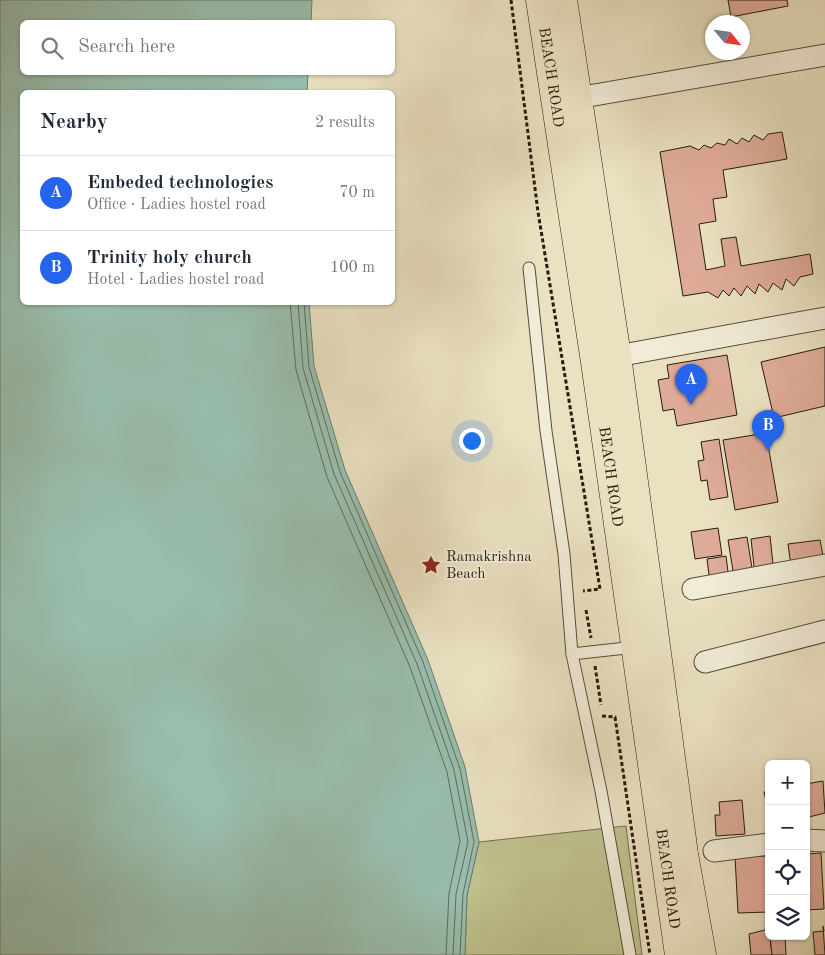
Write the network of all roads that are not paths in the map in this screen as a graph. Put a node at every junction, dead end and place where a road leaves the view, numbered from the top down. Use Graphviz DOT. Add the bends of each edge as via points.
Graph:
graph roads {
  1 [pos="540,0"];
  2 [pos="563,0"];
  3 [pos="825,55"];
  4 [pos="577,98"];
  5 [pos="529,268"];
  6 [pos="825,318"];
  7 [pos="617,356"];
  8 [pos="825,565"];
  9 [pos="693,589"];
  10 [pos="825,631"];
  11 [pos="635,647"];
  12 [pos="572,654"];
  13 [pos="705,662"];
  14 [pos="810,840"];
  15 [pos="825,841"];
  16 [pos="765,845"];
  17 [pos="714,851"];
  18 [pos="630,955"];
  19 [pos="679,955"];
  20 [pos="702,955"];
  1 -- 11 [label="main road, BEACH ROAD"];
  2 -- 4 [label="main road, BEACH ROAD"];
  3 -- 4 [label="street"];
  4 -- 7 [label="main road, BEACH ROAD"];
  5 -- 12 [label="lane" via="546,431 564,554"];
  6 -- 7 [label="street"];
  7 -- 20 [label="main road, BEACH ROAD" via="684,854"];
  8 -- 9 [label="street"];
  10 -- 13 [label="street"];
  11 -- 12 [label="lane"];
  11 -- 19 [label="main road, BEACH ROAD"];
  12 -- 18 [label="lane" via="601,790"];
  14 -- 15 [label="street"];
  16 -- 17 [label="street"];
}
